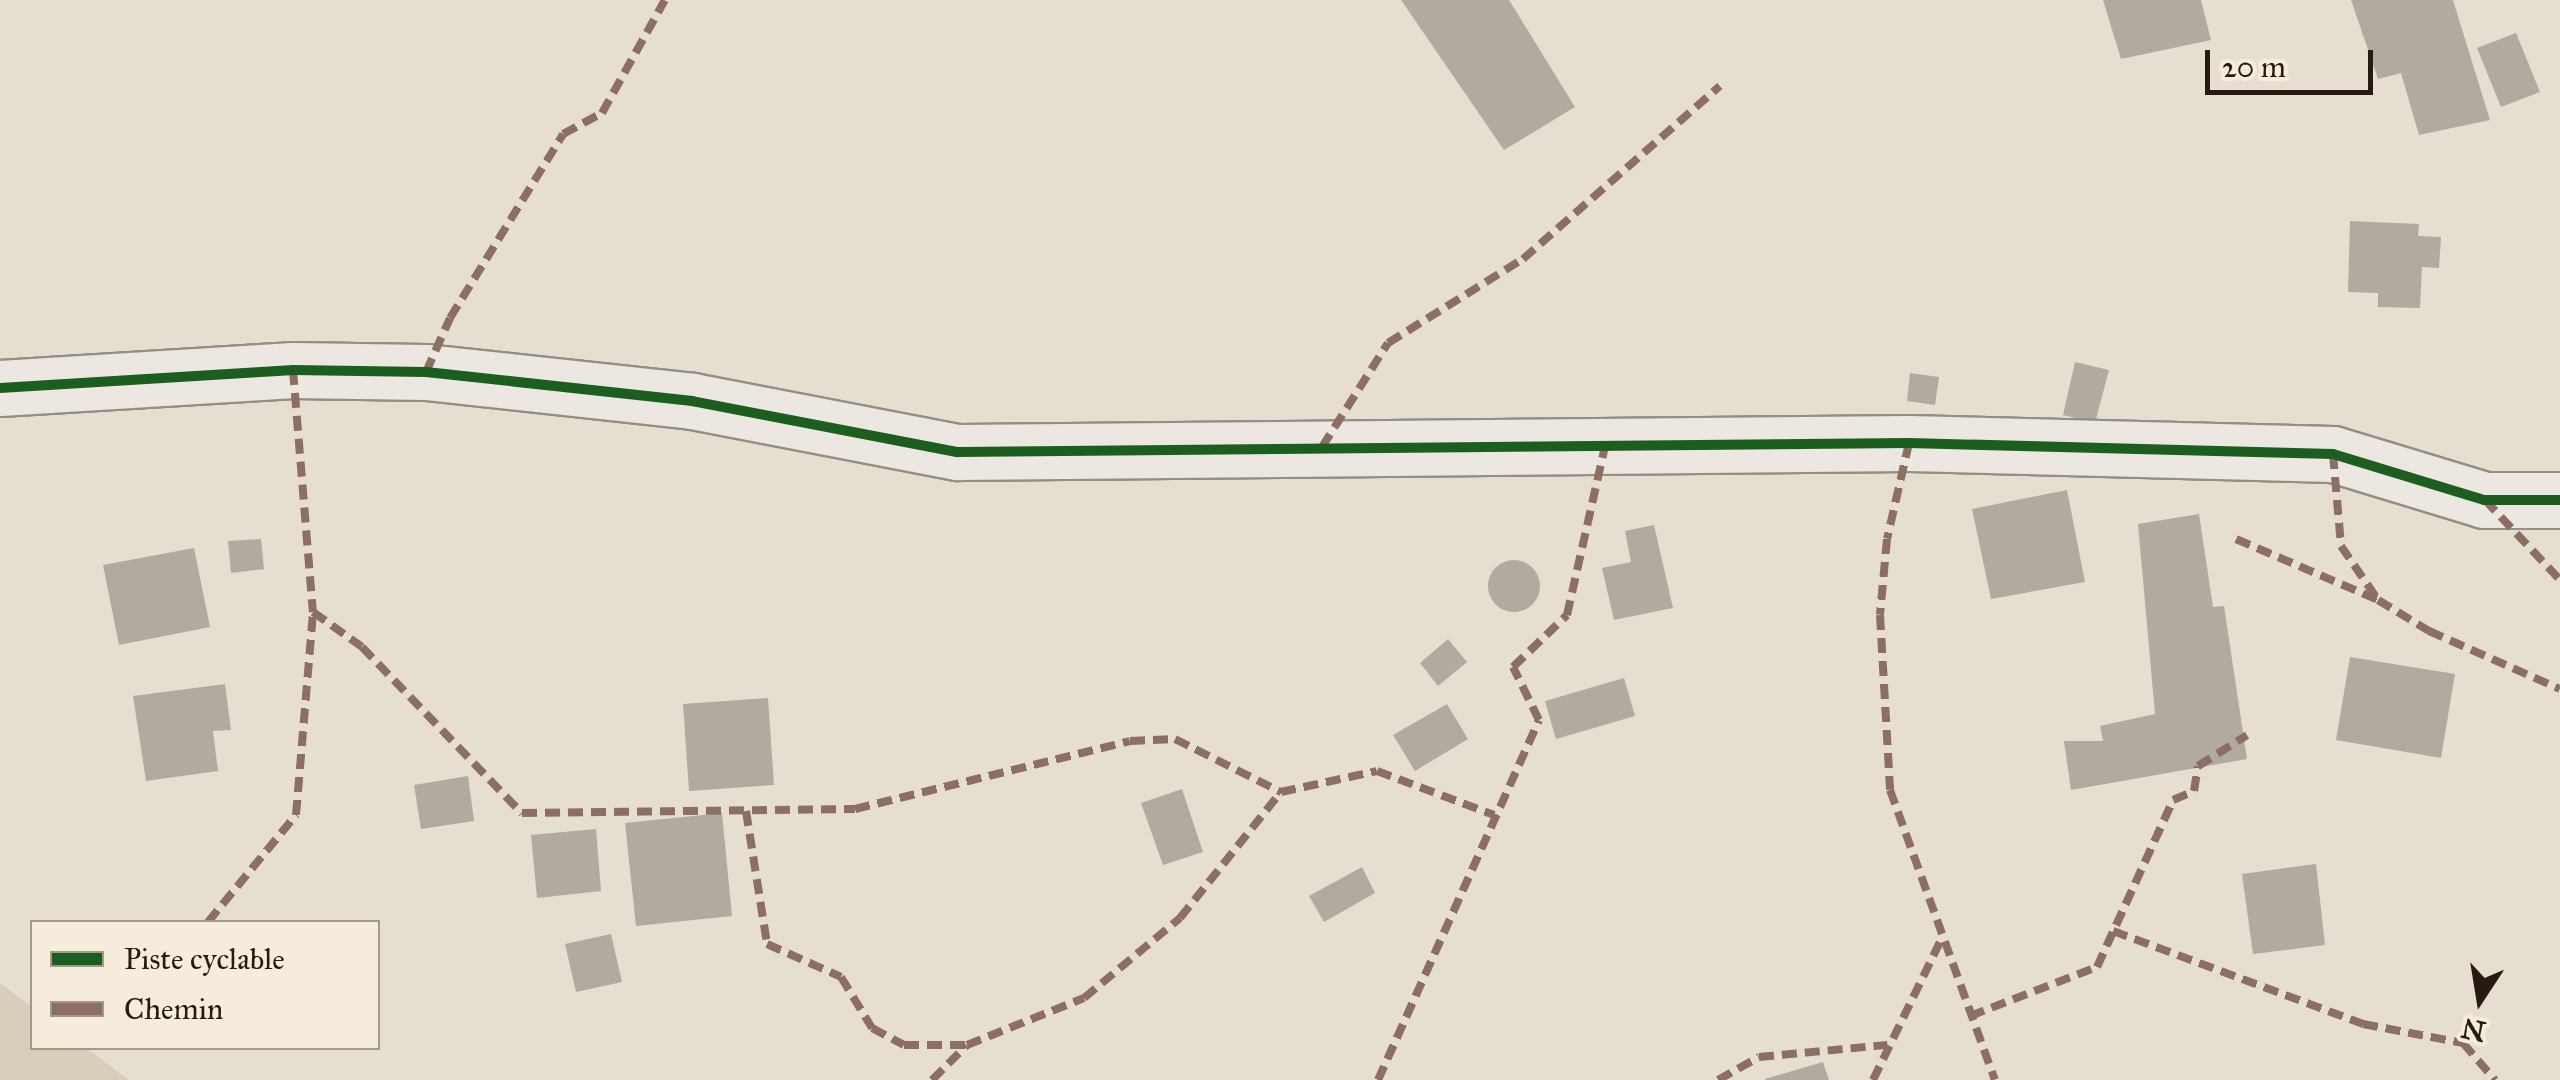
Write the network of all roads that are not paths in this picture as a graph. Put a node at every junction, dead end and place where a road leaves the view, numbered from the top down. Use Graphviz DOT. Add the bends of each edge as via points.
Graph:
graph roads {
  1 [pos="0,388"];
  2 [pos="2560,500"];
  1 -- 2 [label="street" via="293,370 426,372 692,402 957,452 1909,443 2333,454 2484,500"];
}
